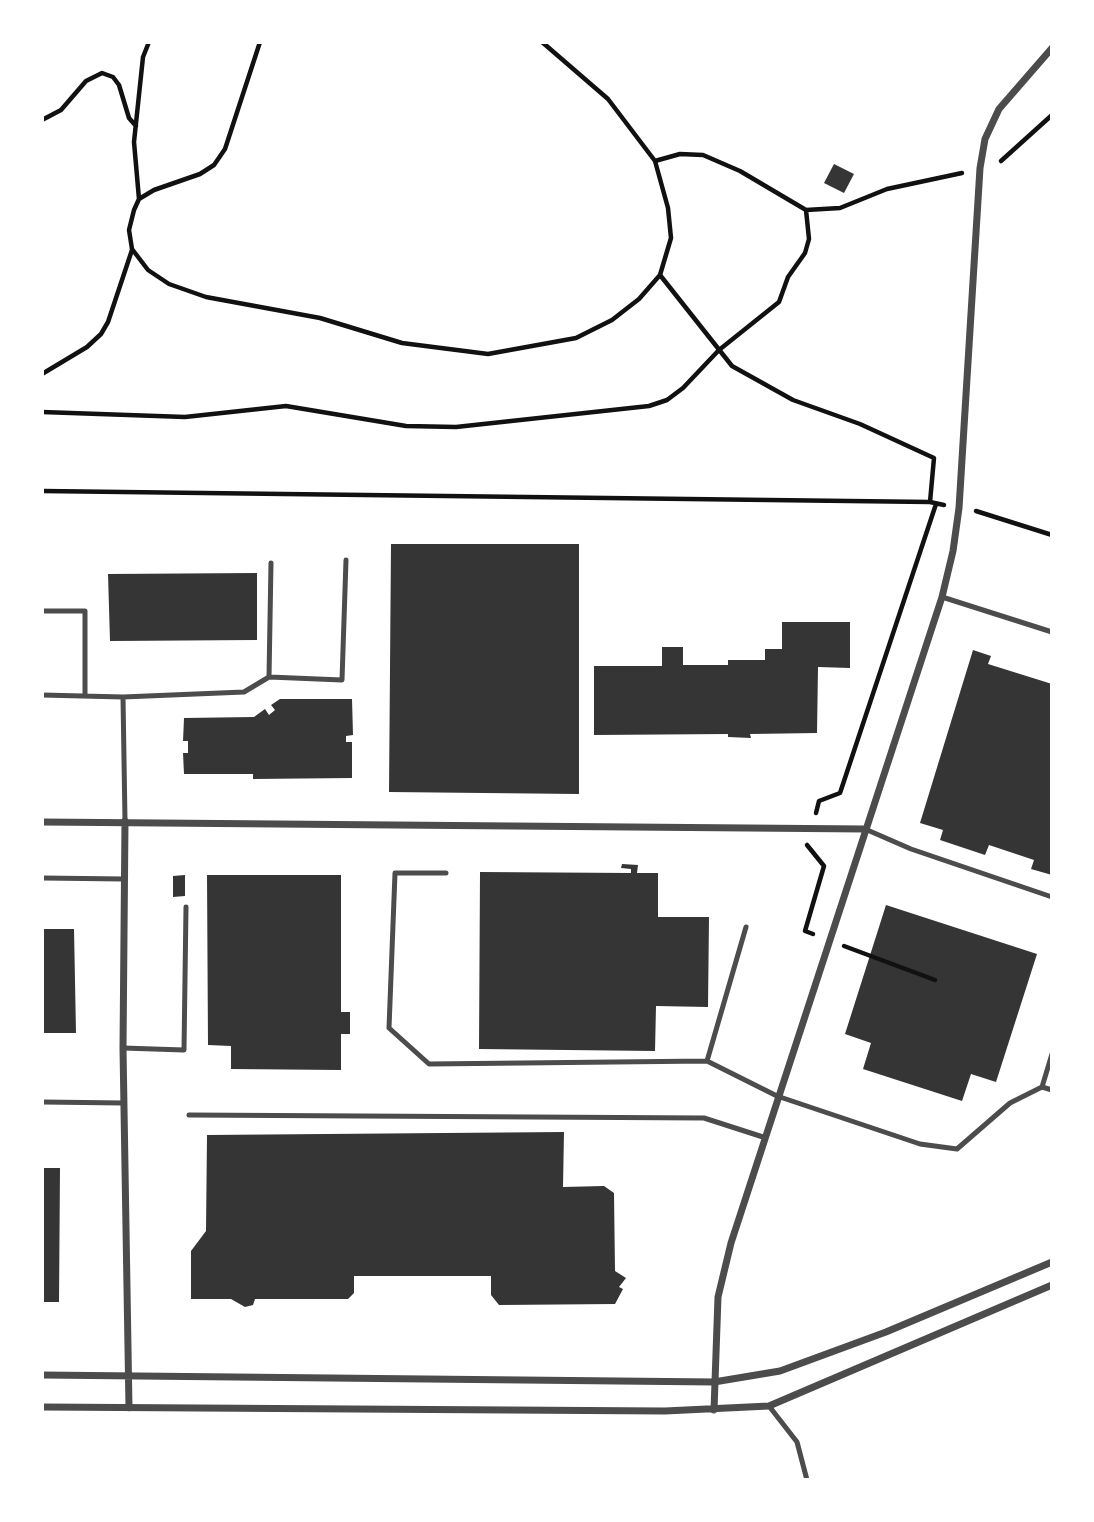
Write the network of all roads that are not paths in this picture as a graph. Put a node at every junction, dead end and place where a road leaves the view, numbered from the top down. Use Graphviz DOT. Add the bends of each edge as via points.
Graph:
graph roads {
  1 [pos="1052,48"];
  2 [pos="346,560"];
  3 [pos="271,563"];
  4 [pos="942,597"];
  5 [pos="42,611"];
  6 [pos="1052,632"];
  7 [pos="269,677"];
  8 [pos="42,695"];
  9 [pos="85,696"];
  10 [pos="123,697"];
  11 [pos="125,821"];
  12 [pos="42,822"];
  13 [pos="865,829"];
  14 [pos="446,873"];
  15 [pos="42,878"];
  16 [pos="124,879"];
  17 [pos="1052,897"];
  18 [pos="186,907"];
  19 [pos="746,927"];
  20 [pos="124,1048"];
  21 [pos="1052,1054"];
  22 [pos="707,1061"];
  23 [pos="1042,1087"];
  24 [pos="1052,1090"];
  25 [pos="777,1096"];
  26 [pos="42,1102"];
  27 [pos="124,1103"];
  28 [pos="189,1115"];
  29 [pos="763,1137"];
  30 [pos="1052,1262"];
  31 [pos="1052,1285"];
  32 [pos="42,1375"];
  33 [pos="128,1375"];
  34 [pos="714,1381"];
  35 [pos="769,1406"];
  36 [pos="42,1407"];
  37 [pos="129,1408"];
  38 [pos="715,1410"];
  39 [pos="805,1478"];
  1 -- 4 [label="street" via="999,109 985,139 959,508"];
  2 -- 7 [label="lane" via="342,680"];
  3 -- 7 [label="lane"];
  4 -- 6 [label="lane"];
  4 -- 13 [label="street"];
  5 -- 9 [label="lane" via="85,611"];
  7 -- 10 [label="lane" via="243,692"];
  8 -- 9 [label="lane"];
  9 -- 10 [label="lane"];
  10 -- 11 [label="lane"];
  11 -- 12 [label="street"];
  11 -- 13 [label="street"];
  11 -- 16 [label="street"];
  13 -- 17 [label="lane"];
  13 -- 25 [label="street"];
  14 -- 22 [label="lane" via="395,873 389,1028 429,1064"];
  15 -- 16 [label="lane"];
  16 -- 20 [label="street"];
  18 -- 20 [label="lane" via="184,1050"];
  19 -- 22 [label="lane"];
  20 -- 27 [label="street"];
  21 -- 23 [label="lane"];
  22 -- 25 [label="lane"];
  23 -- 24 [label="lane"];
  23 -- 25 [label="lane" via="1010,1102 957,1149 920,1144"];
  25 -- 29 [label="street"];
  26 -- 27 [label="lane"];
  27 -- 33 [label="street"];
  28 -- 29 [label="lane" via="704,1118"];
  29 -- 34 [label="street" via="718,1297"];
  30 -- 34 [label="street" via="780,1371"];
  31 -- 35 [label="street"];
  32 -- 33 [label="street"];
  33 -- 34 [label="street"];
  33 -- 37 [label="street"];
  34 -- 38 [label="street"];
  35 -- 38 [label="street"];
  35 -- 39 [label="lane" via="797,1442"];
  36 -- 37 [label="street"];
  37 -- 38 [label="street"];
}
